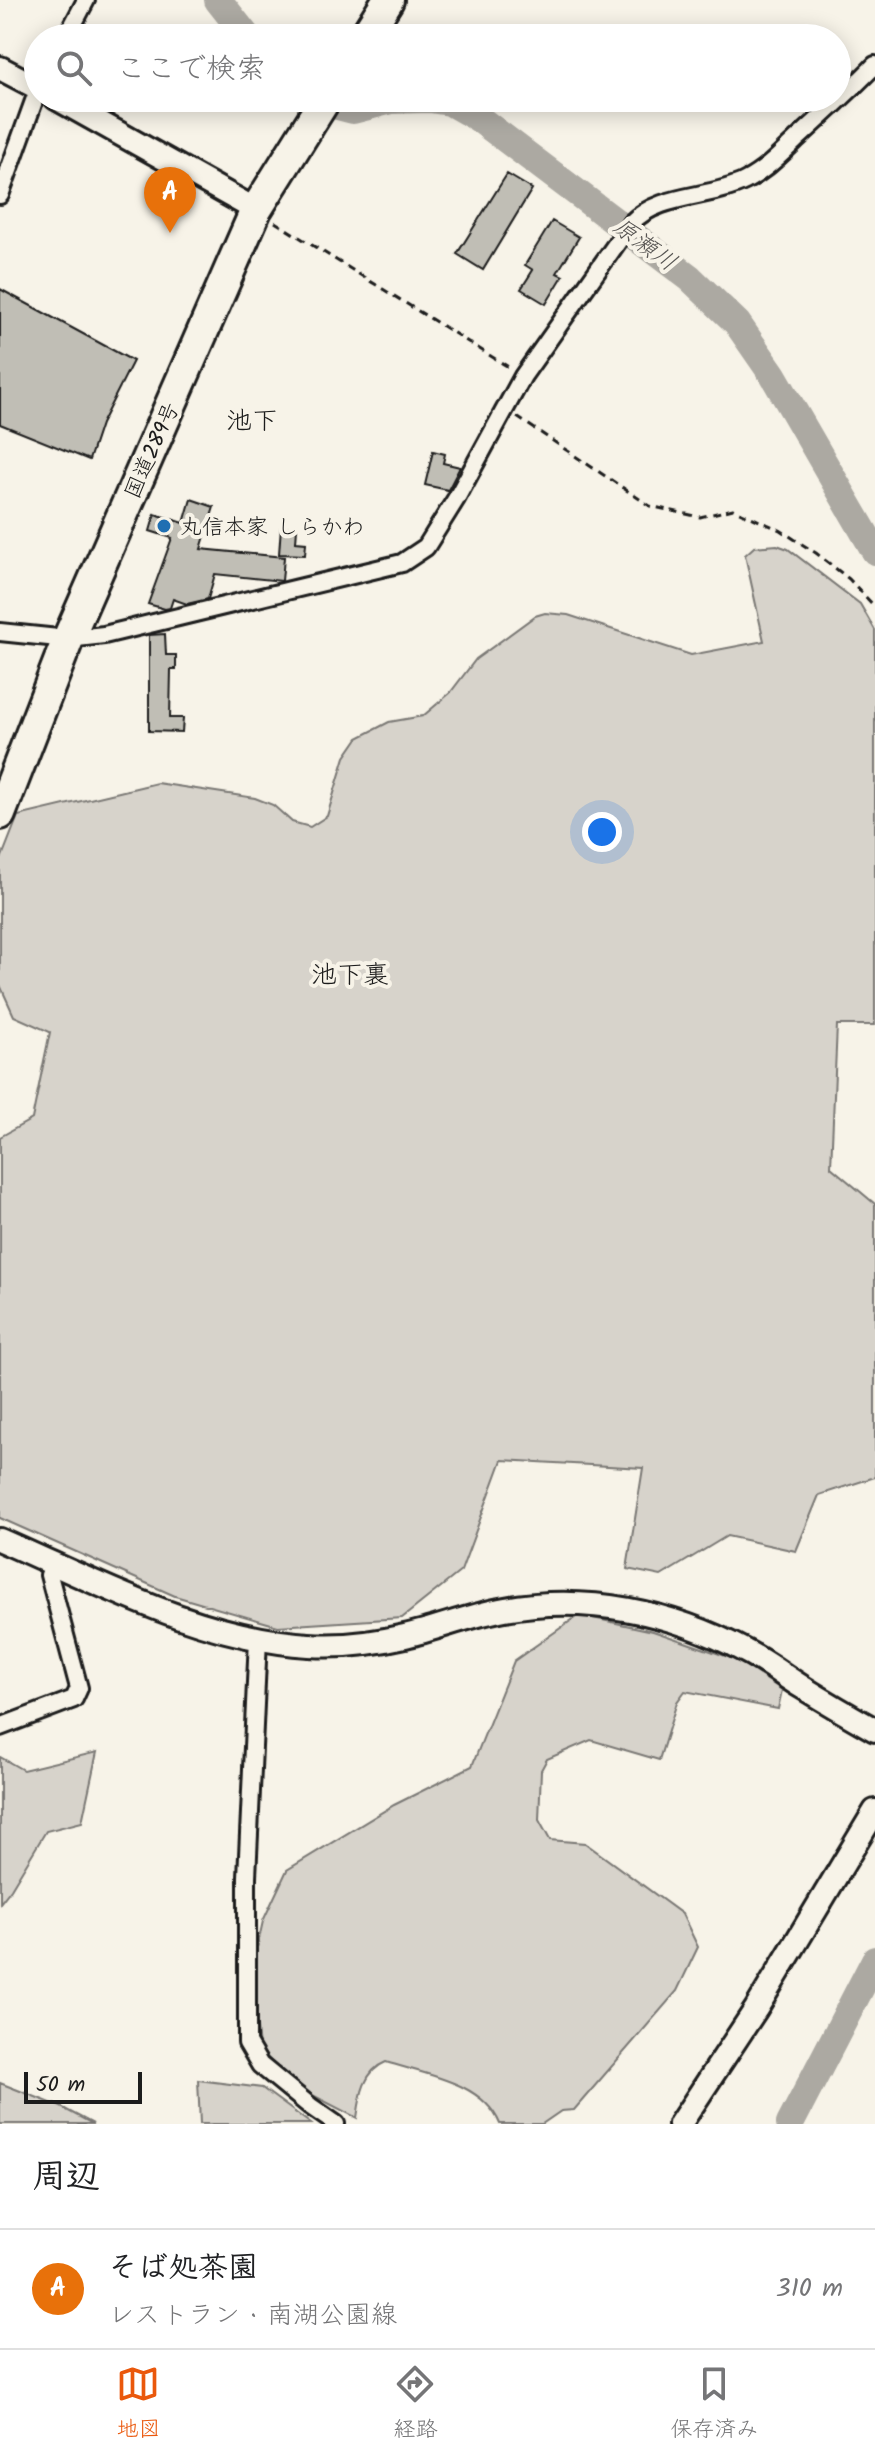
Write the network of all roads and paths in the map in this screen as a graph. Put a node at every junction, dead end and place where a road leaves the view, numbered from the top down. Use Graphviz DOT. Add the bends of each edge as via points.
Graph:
graph roads {
  1 [pos="86,0"];
  2 [pos="388,0"];
  3 [pos="73,24"];
  4 [pos="373,24"];
  5 [pos="875,65"];
  6 [pos="0,68"];
  7 [pos="24,81"];
  8 [pos="851,87"];
  9 [pos="30,112"];
  10 [pos="81,112"];
  11 [pos="317,112"];
  12 [pos="825,112"];
  13 [pos="0,195"];
  14 [pos="256,210"];
  15 [pos="523,376"];
  16 [pos="505,409"];
  17 [pos="875,607"];
  18 [pos="0,632"];
  19 [pos="68,639"];
  20 [pos="0,814"];
  21 [pos="0,1540"];
  22 [pos="55,1564"];
  23 [pos="258,1639"];
  24 [pos="0,1727"];
  25 [pos="875,1730"];
  26 [pos="875,1811"];
  27 [pos="336,2124"];
  28 [pos="680,2124"];
  1 -- 3 [label="street"];
  2 -- 4 [label="highway"];
  5 -- 8 [label="street"];
  6 -- 7 [label="street"];
  9 -- 13 [label="street"];
  10 -- 14 [label="street"];
  11 -- 14 [label="highway, 国道289号"];
  12 -- 15 [label="street" via="746,180 642,211"];
  14 -- 15 [label="path"];
  14 -- 19 [label="highway, 国道289号"];
  15 -- 16 [label="street"];
  16 -- 17 [label="path" via="650,506 700,517 733,509 780,530 849,579"];
  16 -- 19 [label="street" via="426,547 402,563 104,635"];
  18 -- 19 [label="street"];
  19 -- 20 [label="highway, 国道289号"];
  21 -- 22 [label="street"];
  22 -- 23 [label="street" via="214,1629"];
  22 -- 24 [label="street" via="49,1575 79,1688 74,1699"];
  23 -- 25 [label="street" via="358,1643 522,1606 611,1607 704,1630"];
  23 -- 27 [label="street" via="247,1877 247,2043 260,2065"];
  26 -- 28 [label="street"];
}
